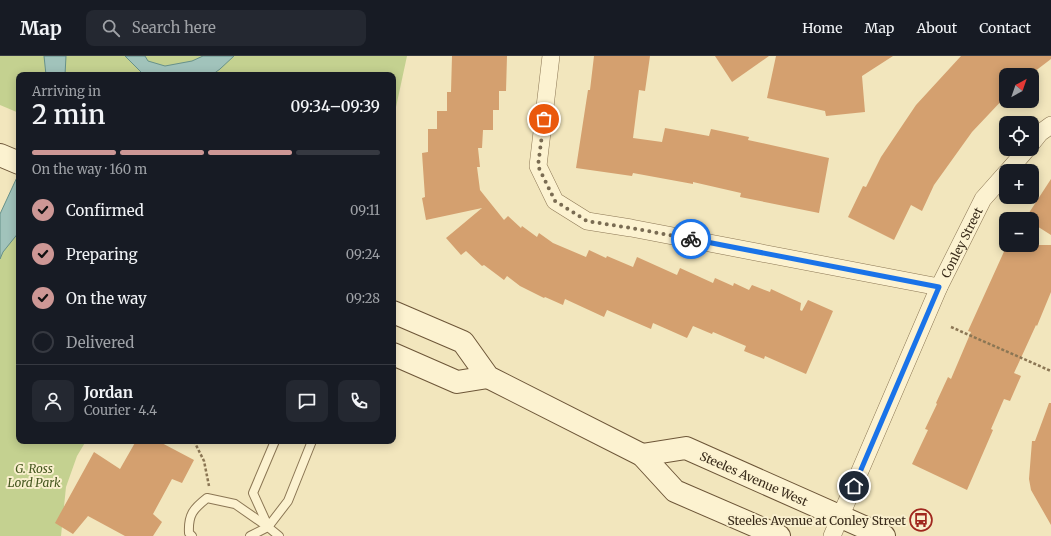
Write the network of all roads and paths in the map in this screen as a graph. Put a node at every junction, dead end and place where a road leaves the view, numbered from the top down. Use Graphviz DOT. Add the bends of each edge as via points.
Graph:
graph roads {
  1 [pos="551,56"];
  2 [pos="1051,125"];
  3 [pos="1039,135"];
  4 [pos="0,155"];
  5 [pos="1021,156"];
  6 [pos="16,162"];
  7 [pos="1014,164"];
  8 [pos="999,181"];
  9 [pos="939,287"];
  10 [pos="396,313"];
  11 [pos="951,327"];
  12 [pos="396,355"];
  13 [pos="1051,371"];
  14 [pos="488,377"];
  15 [pos="195,444"];
  16 [pos="274,444"];
  17 [pos="311,444"];
  18 [pos="642,455"];
  19 [pos="207,498"];
  20 [pos="841,516"];
  21 [pos="268,527"];
  22 [pos="192,536"];
  23 [pos="250,536"];
  24 [pos="279,536"];
  25 [pos="779,536"];
  26 [pos="832,536"];
  27 [pos="884,536"];
  1 -- 9 [label="street" via="538,166 555,201 587,221"];
  2 -- 3 [label="street"];
  4 -- 6 [label="main road"];
  5 -- 7 [label="street, Conley Street"];
  8 -- 9 [label="street, Conley Street" via="983,199"];
  9 -- 20 [label="street, Conley Street"];
  10 -- 14 [label="main road" via="463,342"];
  11 -- 13 [label="path"];
  12 -- 14 [label="main road" via="457,382"];
  14 -- 18 [label="main road"];
  15 -- 19 [label="path" via="204,462 209,487"];
  16 -- 21 [label="lane" via="253,493"];
  17 -- 21 [label="lane" via="288,501"];
  18 -- 20 [label="main road, Steeles Avenue West" via="686,448"];
  18 -- 25 [label="main road" via="675,491"];
  19 -- 21 [label="lane" via="235,504"];
  19 -- 22 [label="lane" via="195,507 188,520"];
  20 -- 26 [label="street, Conley Street"];
  20 -- 27 [label="main road, Steeles Avenue West"];
  21 -- 23 [label="lane"];
  21 -- 24 [label="lane"];
}
